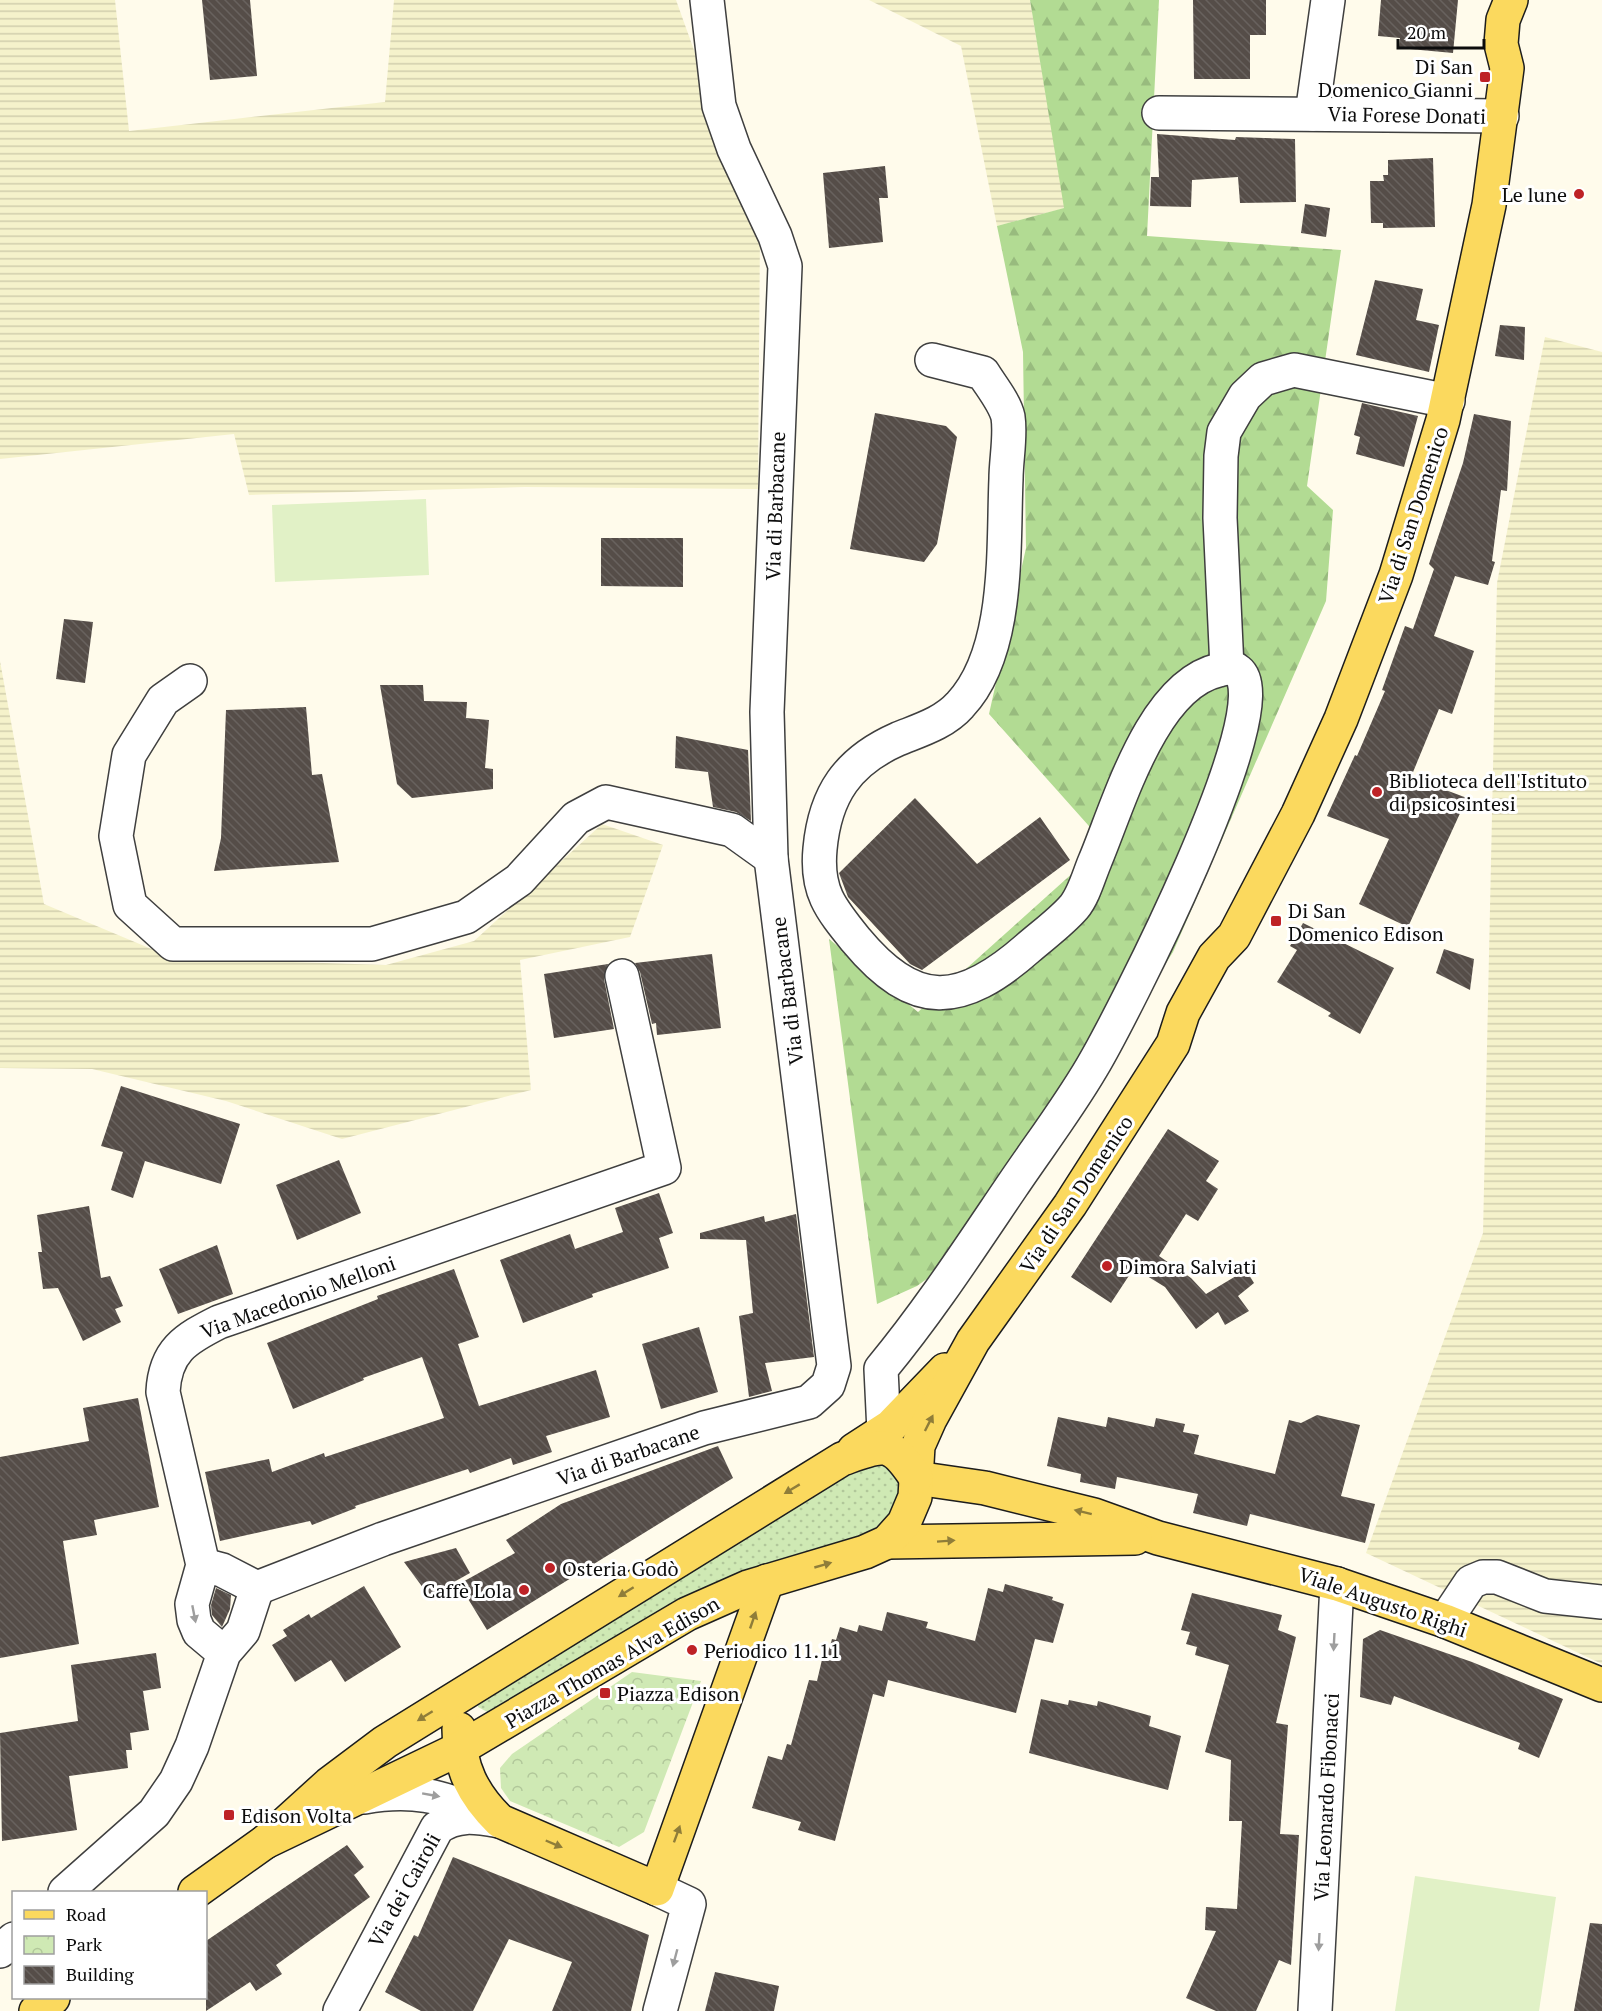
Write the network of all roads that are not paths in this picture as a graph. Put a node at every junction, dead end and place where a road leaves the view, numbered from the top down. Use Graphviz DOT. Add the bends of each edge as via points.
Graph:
graph roads {
  1 [pos="707,0"];
  2 [pos="1328,0"];
  3 [pos="1513,0"];
  4 [pos="1159,113"];
  5 [pos="1312,114"];
  6 [pos="1502,116"];
  7 [pos="932,360"];
  8 [pos="1448,401"];
  9 [pos="1227,668"];
  10 [pos="190,681"];
  11 [pos="771,858"];
  12 [pos="622,976"];
  13 [pos="973,1341"];
  14 [pos="884,1432"];
  15 [pos="842,1459"];
  16 [pos="916,1478"];
  17 [pos="1158,1538"];
  18 [pos="887,1542"];
  19 [pos="203,1565"];
  20 [pos="767,1581"];
  21 [pos="1337,1584"];
  22 [pos="257,1588"];
  23 [pos="1602,1602"];
  24 [pos="1445,1621"];
  25 [pos="224,1653"];
  26 [pos="475,1685"];
  27 [pos="1602,1685"];
  28 [pos="459,1749"];
  29 [pos="345,1788"];
  30 [pos="500,1821"];
  31 [pos="657,1888"];
  32 [pos="67,1891"];
  33 [pos="198,1891"];
  34 [pos="12,1941"];
  35 [pos="0,1951"];
  36 [pos="52,1999"];
  37 [pos="36,2011"];
  38 [pos="340,2011"];
  39 [pos="660,2011"];
  40 [pos="1315,2011"];
  1 -- 11 [label="street, Via di Barbacane" via="719,106 785,266 767,712"];
  2 -- 5 [label="street, Via Forese Donati"];
  3 -- 6 [label="main road, Via di San Domenico" via="1521,23 1519,48 1507,68"];
  4 -- 5 [label="street, Via Forese Donati"];
  5 -- 6 [label="street, Via Forese Donati"];
  6 -- 8 [label="main road, Via di San Domenico" via="1489,206"];
  7 -- 9 [label="street" via="983,373 1008,414 1002,572 996,626 983,671 971,692 958,708 937,723 893,741 850,770 836,789 824,820 819,885 834,913 877,965 899,982 917,989 951,992 973,987 996,975 1021,955 1076,905 1150,731 1162,713 1179,692 1208,673"];
  8 -- 9 [label="street" via="1294,370 1263,380 1245,396 1224,432 1221,456"];
  8 -- 13 [label="main road, Via di San Domenico" via="1399,564 1341,718 1298,814 1234,936 1214,957 1183,1013 1173,1044 1070,1205"];
  9 -- 14 [label="street" via="1237,669 1242,675 1245,715 1230,772 1176,902 1092,1067 915,1328 881,1369"];
  10 -- 11 [label="street" via="163,700 129,755 116,836 130,905 173,944 372,944 466,917 519,880 576,818 606,802 732,830"];
  11 -- 22 [label="street, Via di Barbacane" via="834,1366 828,1385 809,1402 704,1428 383,1539"];
  12 -- 19 [label="street, Via Macedonio Melloni" via="664,1168 219,1322 176,1349 164,1376 163,1392"];
  13 -- 14 [label="main road, Via di San Domenico"];
  16 -- 13 [label="main road, Via di San Domenico, one-way" via="920,1439"];
  14 -- 15 [label="main road, Via di San Domenico"];
  15 -- 16 [label="main road" via="883,1448 900,1455"];
  15 -- 26 [label="main road, one-way"];
  17 -- 16 [label="main road, Viale Augusto Righi, one-way" via="1071,1509 985,1488"];
  16 -- 18 [label="main road, Piazza Thomas Alva Edison" via="911,1509"];
  18 -- 17 [label="main road, Viale Augusto Righi, one-way"];
  17 -- 21 [label="main road, Viale Augusto Righi"];
  20 -- 18 [label="main road, Piazza Thomas Alva Edison, one-way" via="851,1557"];
  19 -- 22 [label="street"];
  19 -- 25 [label="street, Via Macedonio Melloni, one-way" via="192,1604 194,1620 199,1632"];
  20 -- 28 [label="main road, Piazza Thomas Alva Edison" via="728,1595 658,1630"];
  31 -- 20 [label="main road, one-way"];
  21 -- 24 [label="main road, Viale Augusto Righi"];
  21 -- 40 [label="street, Via Leonardo Fibonacci, one-way"];
  22 -- 25 [label="street" via="243,1630"];
  23 -- 24 [label="street" via="1545,1596 1497,1577 1483,1577 1471,1582"];
  24 -- 27 [label="main road, Viale Augusto Righi"];
  25 -- 32 [label="street" via="176,1781 154,1813"];
  26 -- 28 [label="main road" via="461,1719"];
  26 -- 29 [label="main road, one-way" via="386,1742"];
  28 -- 29 [label="main road, Piazza Thomas Alva Edison"];
  28 -- 30 [label="main road" via="475,1793"];
  29 -- 30 [label="street, one-way" via="428,1794"];
  29 -- 33 [label="main road"];
  30 -- 31 [label="main road, one-way"];
  30 -- 38 [label="street, Via dei Cairoli" via="467,1817 437,1828"];
  31 -- 39 [label="street, one-way" via="689,1904"];
  34 -- 35 [label="street"];
  36 -- 37 [label="main road"];
}
